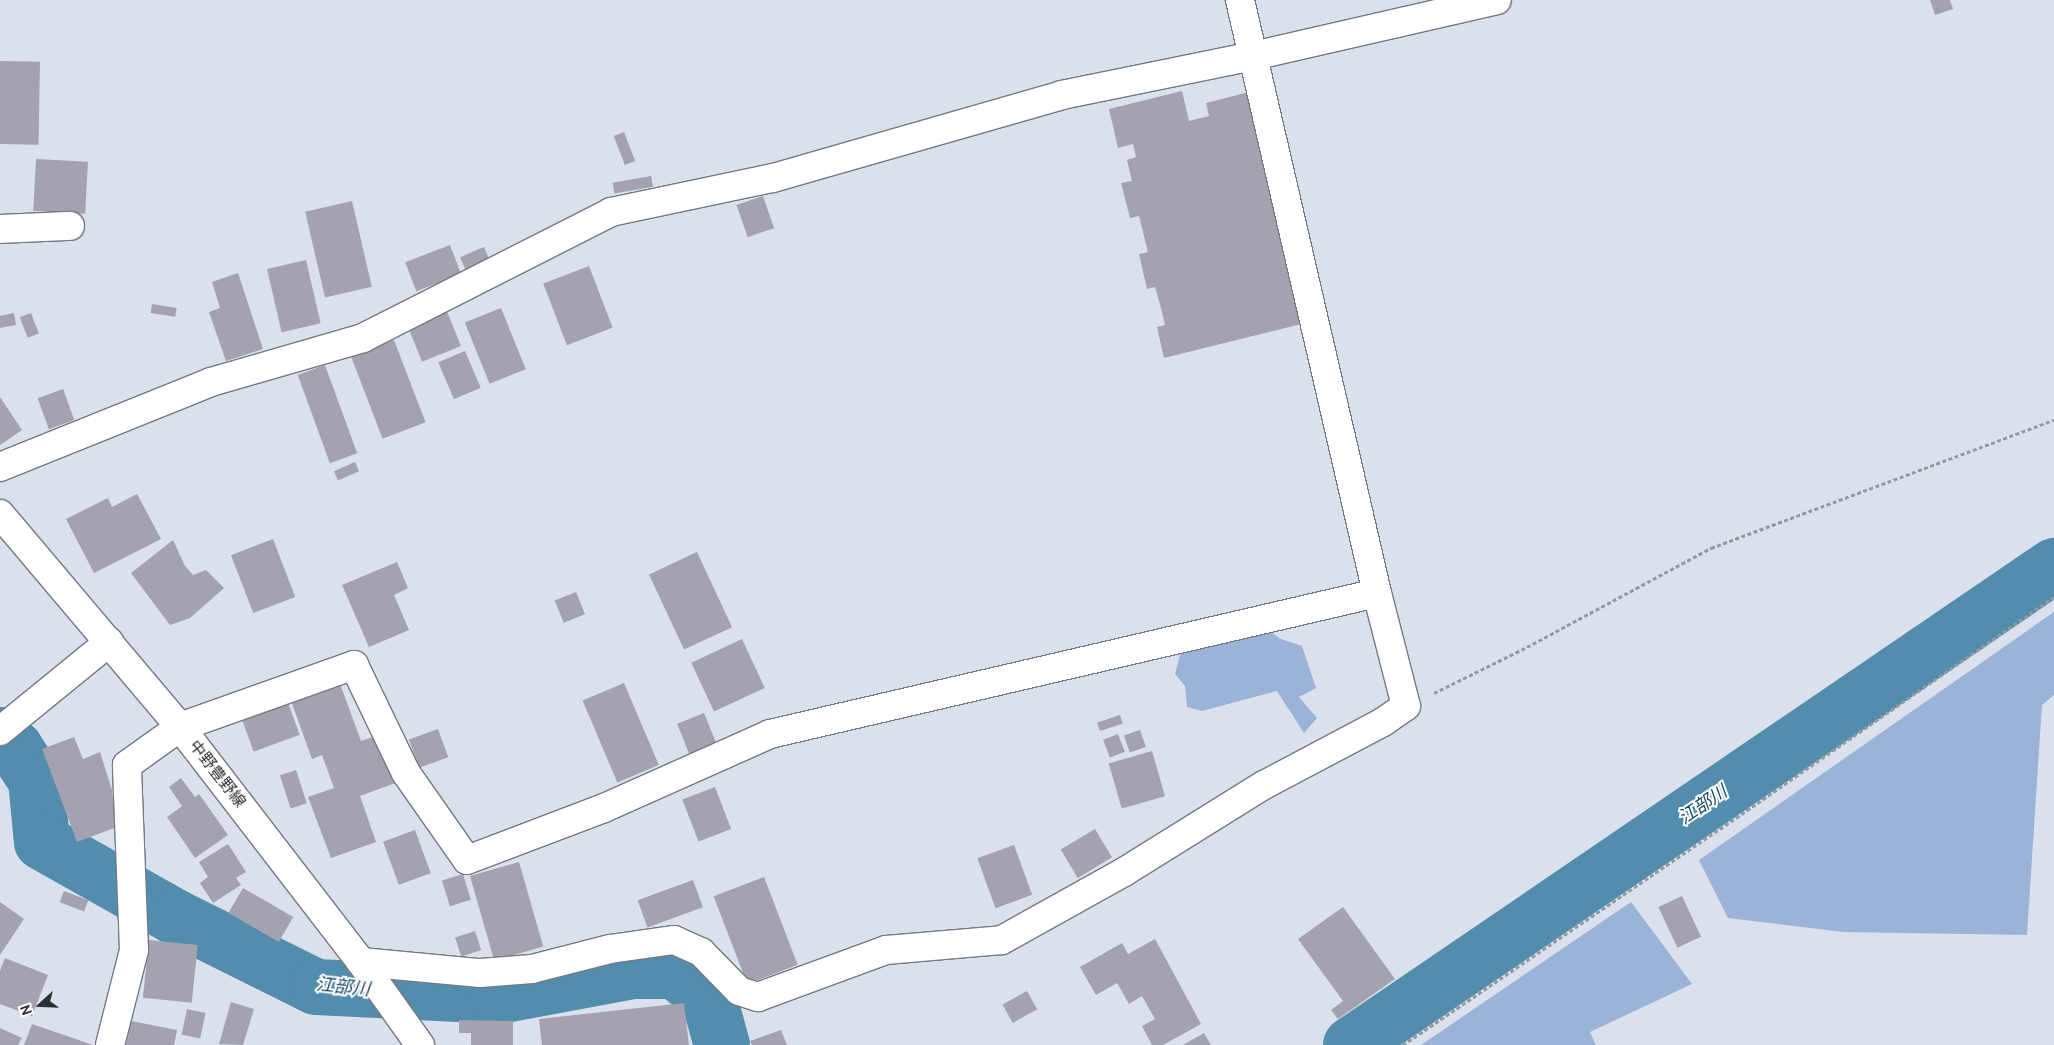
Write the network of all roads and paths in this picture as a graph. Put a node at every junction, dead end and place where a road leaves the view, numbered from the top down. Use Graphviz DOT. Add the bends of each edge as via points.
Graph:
graph roads {
  1 [pos="1240,0"];
  2 [pos="1497,0"];
  3 [pos="1253,56"];
  4 [pos="70,226"];
  5 [pos="0,229"];
  6 [pos="2054,420"];
  7 [pos="0,467"];
  8 [pos="0,514"];
  9 [pos="1376,593"];
  10 [pos="2054,597"];
  11 [pos="109,642"];
  12 [pos="1406,706"];
  13 [pos="10,723"];
  14 [pos="180,727"];
  15 [pos="361,962"];
  16 [pos="414,1036"];
  17 [pos="110,1045"];
  18 [pos="1403,1045"];
  1 -- 3 [label="street"];
  2 -- 3 [label="street"];
  3 -- 7 [label="street" via="1062,95 773,178 611,212 363,338 211,382"];
  3 -- 9 [label="street"];
  4 -- 5 [label="street"];
  6 -- 12 [label="path" via="1711,548 1527,647"];
  8 -- 11 [label="street, 中野豊野線"];
  9 -- 12 [label="street"];
  9 -- 14 [label="street" via="770,734 604,808 467,860 406,773 354,665"];
  10 -- 18 [label="path"];
  11 -- 13 [label="street"];
  11 -- 14 [label="street, 中野豊野線"];
  12 -- 15 [label="street" via="1002,940 886,950 758,997 739,991 701,952 674,940 610,950 532,970 480,973"];
  14 -- 15 [label="street, 中野豊野線"];
  14 -- 17 [label="street" via="127,765 134,950"];
  15 -- 16 [label="street, 中野豊野線"];
}
